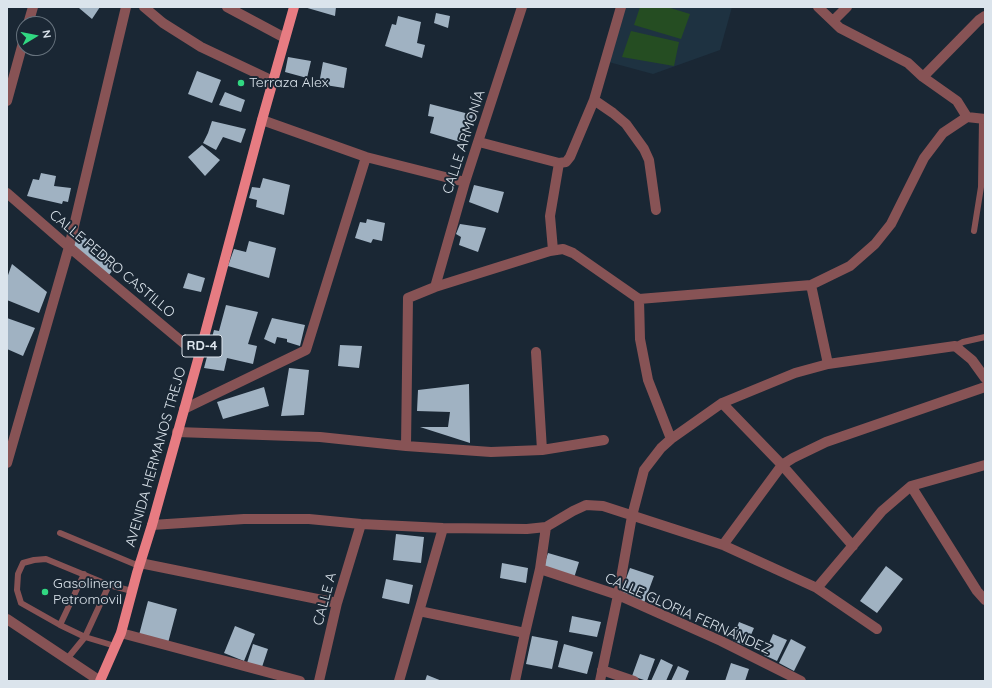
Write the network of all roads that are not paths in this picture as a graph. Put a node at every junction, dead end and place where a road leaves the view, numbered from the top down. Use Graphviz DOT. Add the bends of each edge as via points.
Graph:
graph roads {
  1 [pos="126,7"];
  2 [pos="144,7"];
  3 [pos="227,7"];
  4 [pos="294,7"];
  5 [pos="522,7"];
  6 [pos="622,7"];
  7 [pos="818,7"];
  8 [pos="847,7"];
  9 [pos="983,7"];
  10 [pos="985,10"];
  11 [pos="985,16"];
  12 [pos="833,21"];
  13 [pos="285,38"];
  14 [pos="19,56"];
  15 [pos="923,77"];
  16 [pos="273,81"];
  17 [pos="594,100"];
  18 [pos="7,101"];
  19 [pos="967,117"];
  20 [pos="983,119"];
  21 [pos="262,120"];
  22 [pos="479,142"];
  23 [pos="366,157"];
  24 [pos="559,163"];
  25 [pos="465,182"];
  26 [pos="7,193"];
  27 [pos="656,210"];
  28 [pos="974,231"];
  29 [pos="69,247"];
  30 [pos="553,250"];
  31 [pos="811,285"];
  32 [pos="435,286"];
  33 [pos="639,299"];
  34 [pos="985,337"];
  35 [pos="955,346"];
  36 [pos="536,352"];
  37 [pos="199,356"];
  38 [pos="828,364"];
  39 [pos="985,378"];
  40 [pos="985,387"];
  41 [pos="722,403"];
  42 [pos="184,409"];
  43 [pos="177,432"];
  44 [pos="671,439"];
  45 [pos="604,440"];
  46 [pos="406,446"];
  47 [pos="542,450"];
  48 [pos="7,463"];
  49 [pos="782,465"];
  50 [pos="985,465"];
  51 [pos="911,486"];
  52 [pos="632,516"];
  53 [pos="361,524"];
  54 [pos="152,525"];
  55 [pos="546,527"];
  56 [pos="443,528"];
  57 [pos="60,533"];
  58 [pos="723,546"];
  59 [pos="853,546"];
  60 [pos="140,564"];
  61 [pos="540,569"];
  62 [pos="84,574"];
  63 [pos="109,585"];
  64 [pos="817,588"];
  65 [pos="132,591"];
  66 [pos="618,595"];
  67 [pos="985,600"];
  68 [pos="337,603"];
  69 [pos="419,611"];
  70 [pos="7,619"];
  71 [pos="60,625"];
  72 [pos="877,629"];
  73 [pos="120,633"];
  74 [pos="524,633"];
  75 [pos="85,638"];
  76 [pos="115,646"];
  77 [pos="67,659"];
  78 [pos="602,670"];
  79 [pos="100,681"];
  80 [pos="300,681"];
  81 [pos="319,681"];
  82 [pos="399,681"];
  83 [pos="515,681"];
  84 [pos="600,681"];
  85 [pos="634,681"];
  86 [pos="800,681"];
  1 -- 29 [label="street"];
  2 -- 16 [label="street" via="163,23 202,47"];
  3 -- 13 [label="street"];
  4 -- 13 [label="main road, AVENIDA HERMANOS TREJO / RD-4"];
  5 -- 22 [label="street, CALLE ARMONÍA"];
  6 -- 17 [label="street"];
  7 -- 12 [label="street"];
  8 -- 12 [label="street"];
  9 -- 10 [label="street"];
  11 -- 15 [label="street"];
  12 -- 15 [label="street" via="840,28 908,63"];
  13 -- 16 [label="main road, AVENIDA HERMANOS TREJO / RD-4"];
  14 -- 18 [label="street"];
  15 -- 19 [label="street" via="957,101"];
  16 -- 21 [label="main road, AVENIDA HERMANOS TREJO / RD-4"];
  17 -- 24 [label="street" via="570,157 566,162"];
  17 -- 27 [label="street" via="626,124 644,149 649,160"];
  19 -- 20 [label="street"];
  19 -- 31 [label="street" via="943,133 924,158 891,224 875,244 850,266"];
  20 -- 28 [label="lane" via="981,188"];
  21 -- 23 [label="street"];
  21 -- 37 [label="main road, AVENIDA HERMANOS TREJO / RD-4"];
  22 -- 24 [label="street"];
  22 -- 25 [label="street, CALLE ARMONÍA"];
  23 -- 25 [label="street"];
  23 -- 42 [label="street" via="306,350"];
  24 -- 30 [label="street" via="550,216"];
  25 -- 32 [label="street, CALLE ARMONÍA"];
  26 -- 29 [label="street, CALLE PEDRO CASTILLO"];
  29 -- 37 [label="street, CALLE PEDRO CASTILLO"];
  29 -- 48 [label="street"];
  30 -- 32 [label="street"];
  30 -- 33 [label="street" via="562,249 573,253"];
  31 -- 33 [label="street"];
  31 -- 38 [label="street"];
  32 -- 46 [label="street" via="408,298"];
  33 -- 44 [label="street" via="640,338 648,380"];
  34 -- 35 [label="lane"];
  35 -- 38 [label="street"];
  35 -- 39 [label="street" via="972,360"];
  36 -- 47 [label="street"];
  37 -- 42 [label="main road, AVENIDA HERMANOS TREJO / RD-4"];
  38 -- 41 [label="street" via="795,373"];
  40 -- 49 [label="street" via="826,442"];
  41 -- 44 [label="street"];
  41 -- 49 [label="street"];
  42 -- 43 [label="main road, AVENIDA HERMANOS TREJO / RD-4"];
  43 -- 46 [label="street" via="320,437"];
  43 -- 54 [label="main road, AVENIDA HERMANOS TREJO / RD-4"];
  44 -- 52 [label="street" via="644,470"];
  45 -- 47 [label="street"];
  46 -- 47 [label="street" via="491,452"];
  49 -- 58 [label="street"];
  49 -- 59 [label="street"];
  50 -- 51 [label="street"];
  51 -- 59 [label="street" via="882,511"];
  51 -- 67 [label="street"];
  52 -- 55 [label="street" via="603,506 586,505"];
  52 -- 58 [label="street"];
  52 -- 66 [label="street"];
  53 -- 54 [label="street" via="310,519 244,518"];
  53 -- 56 [label="street"];
  53 -- 68 [label="street, CALLE A"];
  54 -- 60 [label="main road, AVENIDA HERMANOS TREJO / RD-4"];
  55 -- 56 [label="street"];
  55 -- 61 [label="street"];
  56 -- 69 [label="street"];
  57 -- 60 [label="lane"];
  58 -- 64 [label="street"];
  59 -- 64 [label="street"];
  60 -- 65 [label="main road, AVENIDA HERMANOS TREJO / RD-4"];
  60 -- 68 [label="street"];
  61 -- 66 [label="street, CALLE GLORIA FERNÁNDEZ"];
  61 -- 74 [label="street"];
  62 -- 63 [label="lane"];
  62 -- 71 [label="lane"];
  62 -- 71 [label="lane" via="46,559 23,563 18,574 17,590 21,603"];
  63 -- 65 [label="lane"];
  63 -- 75 [label="lane"];
  64 -- 72 [label="street"];
  65 -- 73 [label="main road, AVENIDA HERMANOS TREJO / RD-4"];
  66 -- 78 [label="street"];
  66 -- 86 [label="street, CALLE GLORIA FERNÁNDEZ" via="721,641"];
  68 -- 81 [label="street, CALLE A"];
  69 -- 74 [label="street"];
  69 -- 82 [label="street"];
  70 -- 77 [label="street"];
  71 -- 75 [label="lane"];
  73 -- 76 [label="main road, AVENIDA HERMANOS TREJO / RD-4"];
  73 -- 80 [label="street"];
  74 -- 83 [label="street"];
  75 -- 76 [label="lane"];
  75 -- 77 [label="lane"];
  76 -- 79 [label="main road, AVENIDA HERMANOS TREJO / RD-4"];
  77 -- 79 [label="street"];
  78 -- 84 [label="street"];
  78 -- 85 [label="street"];
}
